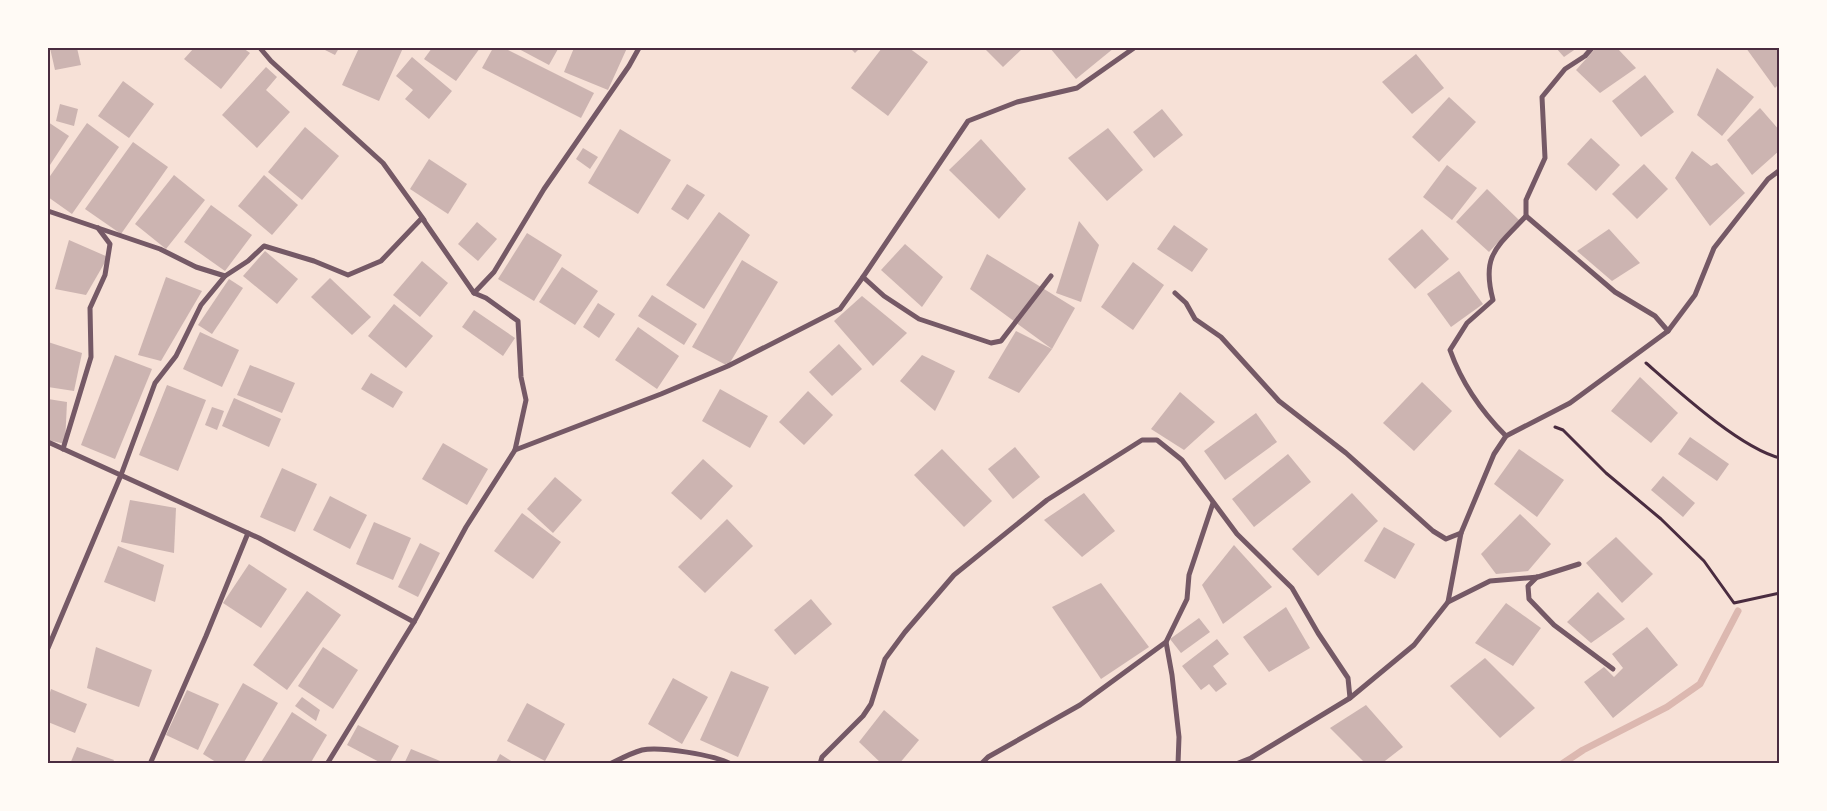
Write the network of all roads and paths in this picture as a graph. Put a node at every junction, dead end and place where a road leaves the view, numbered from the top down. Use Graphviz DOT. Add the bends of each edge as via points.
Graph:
graph roads {
  1 [pos="260,48"];
  2 [pos="639,48"];
  3 [pos="1134,48"];
  4 [pos="1592,48"];
  5 [pos="1780,170"];
  6 [pos="48,211"];
  7 [pos="1526,216"];
  8 [pos="422,218"];
  9 [pos="97,228"];
  10 [pos="225,276"];
  11 [pos="1051,276"];
  12 [pos="863,277"];
  13 [pos="474,293"];
  14 [pos="1175,293"];
  15 [pos="1668,331"];
  16 [pos="1635,355"];
  17 [pos="1534,421"];
  18 [pos="1506,436"];
  19 [pos="48,442"];
  20 [pos="64,449"];
  21 [pos="516,450"];
  22 [pos="1780,458"];
  23 [pos="121,475"];
  24 [pos="1213,503"];
  25 [pos="248,533"];
  26 [pos="1460,533"];
  27 [pos="1579,564"];
  28 [pos="1538,577"];
  29 [pos="1780,593"];
  30 [pos="1448,602"];
  31 [pos="414,622"];
  32 [pos="1166,642"];
  33 [pos="48,648"];
  34 [pos="1613,669"];
  35 [pos="1350,698"];
  36 [pos="150,764"];
  37 [pos="327,764"];
  38 [pos="610,764"];
  39 [pos="730,764"];
  40 [pos="820,764"];
  41 [pos="981,764"];
  42 [pos="1178,764"];
  43 [pos="1236,764"];
  1 -- 8 [label="street" via="384,163"];
  2 -- 13 [label="street" via="544,189 494,272"];
  3 -- 12 [label="street" via="1077,88 1017,102 968,120"];
  4 -- 7 [label="street" via="1565,69 1542,97 1545,158 1526,200"];
  5 -- 15 [label="street" via="1768,178 1714,248 1695,295"];
  6 -- 9 [label="street"];
  7 -- 15 [label="street" via="1615,292 1655,316"];
  7 -- 18 [label="street" via="1497,247 1488,263 1487,279 1493,300 1466,323 1450,350 1465,383 1486,415"];
  8 -- 10 [label="street" via="381,262 348,275 264,246"];
  8 -- 13 [label="street"];
  9 -- 10 [label="street"];
  9 -- 20 [label="street" via="110,244 105,275 90,308 91,357"];
  10 -- 23 [label="street" via="202,305 176,356 155,383"];
  11 -- 12 [label="street" via="1002,341 991,343 920,318 884,296"];
  12 -- 21 [label="street" via="840,309 728,366"];
  13 -- 21 [label="street" via="518,321 520,377 526,400"];
  14 -- 26 [label="street" via="1186,303 1195,319 1221,337 1280,401 1346,453 1433,532 1446,539"];
  15 -- 16 [label="street"];
  16 -- 17 [label="street" via="1570,403"];
  16 -- 22 [label="path" via="1720,424 1766,455"];
  17 -- 18 [label="street"];
  17 -- 29 [label="path" via="1563,430 1606,473 1661,519 1704,562 1734,603"];
  18 -- 26 [label="street" via="1494,454"];
  19 -- 20 [label="street"];
  20 -- 23 [label="street"];
  21 -- 31 [label="street" via="466,527"];
  23 -- 25 [label="street"];
  23 -- 33 [label="street"];
  24 -- 32 [label="street" via="1189,575 1187,599"];
  24 -- 35 [label="street" via="1237,534 1292,588 1348,678"];
  24 -- 40 [label="street" via="1182,460 1157,440 1142,440 1047,500 954,575 885,660 871,704 863,716 822,757"];
  25 -- 31 [label="street"];
  25 -- 36 [label="street"];
  26 -- 30 [label="street"];
  27 -- 28 [label="street"];
  28 -- 30 [label="street" via="1490,581"];
  28 -- 34 [label="street" via="1528,586 1529,599 1554,625"];
  30 -- 35 [label="street" via="1414,645"];
  31 -- 37 [label="street"];
  32 -- 41 [label="street" via="1080,705"];
  32 -- 42 [label="street" via="1178,728"];
  35 -- 43 [label="street"];
  38 -- 39 [label="street" via="644,750 685,752 722,759"];
}
